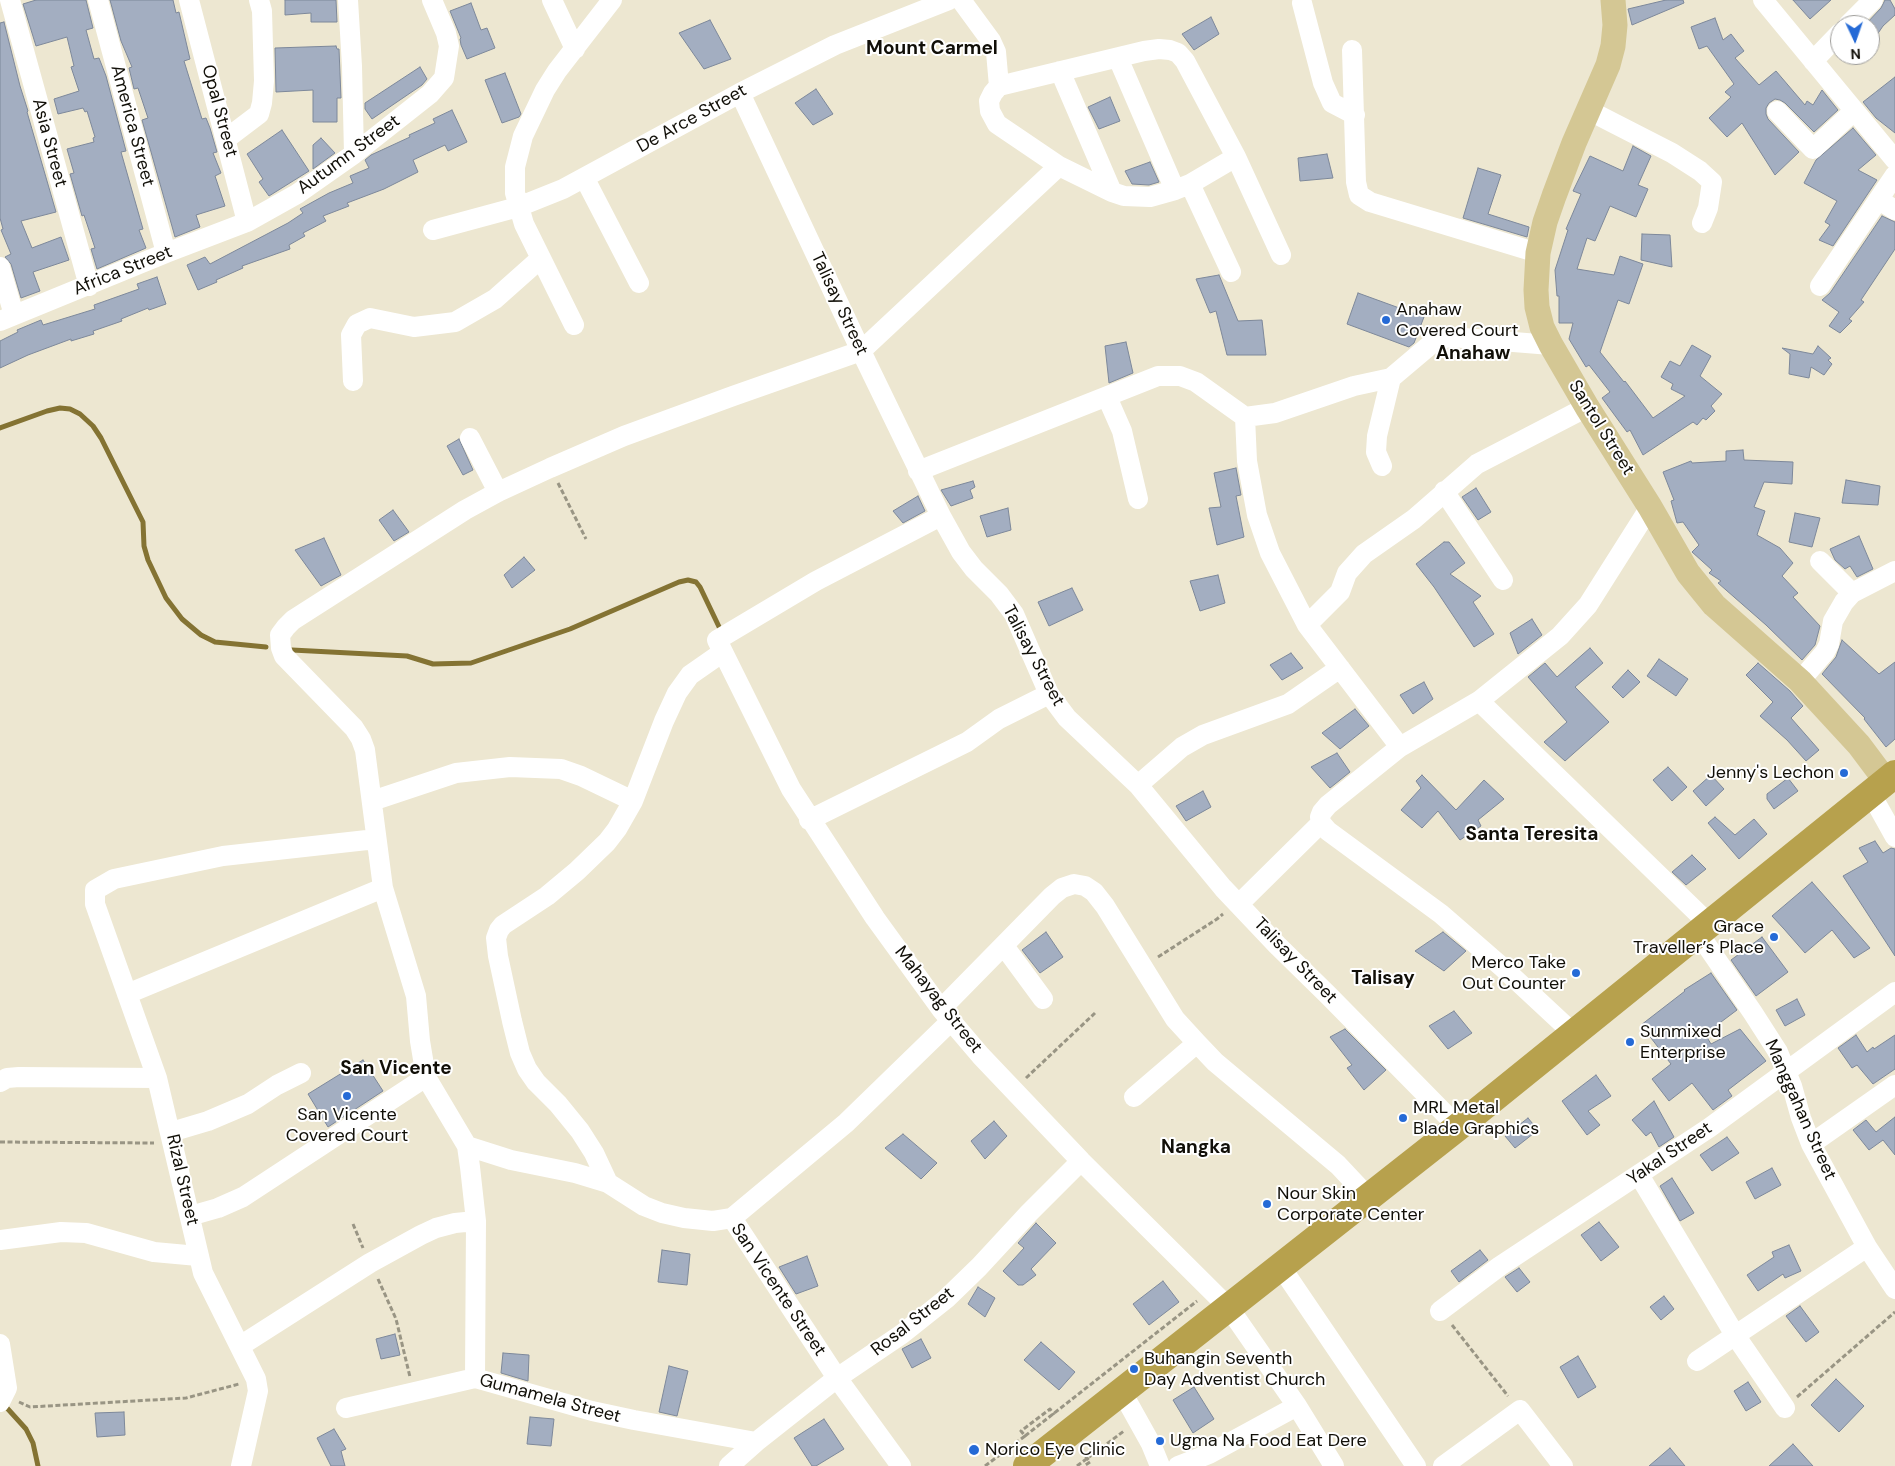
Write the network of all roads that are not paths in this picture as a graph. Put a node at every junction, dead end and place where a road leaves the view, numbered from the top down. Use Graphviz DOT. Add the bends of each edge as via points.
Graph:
graph roads {
  1 [pos="10,0"];
  2 [pos="98,0"];
  3 [pos="189,0"];
  4 [pos="259,0"];
  5 [pos="348,0"];
  6 [pos="432,0"];
  7 [pos="552,0"];
  8 [pos="612,0"];
  9 [pos="949,0"];
  10 [pos="961,0"];
  11 [pos="1613,0"];
  12 [pos="1763,0"];
  13 [pos="1873,0"];
  14 [pos="1302,3"];
  15 [pos="1858,15"];
  16 [pos="1830,44"];
  17 [pos="576,49"];
  18 [pos="1352,50"];
  19 [pos="1118,58"];
  20 [pos="1813,61"];
  21 [pos="1060,72"];
  22 [pos="999,86"];
  23 [pos="740,93"];
  24 [pos="1588,110"];
  25 [pos="1777,111"];
  26 [pos="1854,111"];
  27 [pos="1355,115"];
  28 [pos="226,139"];
  29 [pos="354,154"];
  30 [pos="1236,157"];
  31 [pos="1895,160"];
  32 [pos="1059,166"];
  33 [pos="1895,175"];
  34 [pos="584,179"];
  35 [pos="1182,187"];
  36 [pos="1112,192"];
  37 [pos="1887,205"];
  38 [pos="518,207"];
  39 [pos="247,222"];
  40 [pos="1702,223"];
  41 [pos="433,230"];
  42 [pos="166,253"];
  43 [pos="1538,253"];
  44 [pos="1281,255"];
  45 [pos="540,259"];
  46 [pos="0,267"];
  47 [pos="1231,272"];
  48 [pos="639,283"];
  49 [pos="89,286"];
  50 [pos="1820,286"];
  51 [pos="7,318"];
  52 [pos="574,325"];
  53 [pos="1551,345"];
  54 [pos="861,351"];
  55 [pos="1391,378"];
  56 [pos="353,381"];
  57 [pos="1107,397"];
  58 [pos="1587,407"];
  59 [pos="1245,417"];
  60 [pos="470,438"];
  61 [pos="1382,466"];
  62 [pos="918,471"];
  63 [pos="1444,491"];
  64 [pos="498,492"];
  65 [pos="1138,499"];
  66 [pos="1650,507"];
  67 [pos="942,516"];
  68 [pos="1820,561"];
  69 [pos="1895,571"];
  70 [pos="1503,580"];
  71 [pos="1852,593"];
  72 [pos="1307,625"];
  73 [pos="720,646"];
  74 [pos="1340,668"];
  75 [pos="1800,681"];
  76 [pos="1049,694"];
  77 [pos="1479,701"];
  78 [pos="1400,747"];
  79 [pos="1884,783"];
  80 [pos="1138,785"];
  81 [pos="372,801"];
  82 [pos="633,801"];
  83 [pos="809,820"];
  84 [pos="1321,823"];
  85 [pos="1895,837"];
  86 [pos="376,839"];
  87 [pos="382,888"];
  88 [pos="1238,903"];
  89 [pos="1705,929"];
  90 [pos="1004,946"];
  91 [pos="1895,992"];
  92 [pos="127,994"];
  93 [pos="1043,999"];
  94 [pos="946,1015"];
  95 [pos="1573,1033"];
  96 [pos="1197,1043"];
  97 [pos="1787,1071"];
  98 [pos="301,1073"];
  99 [pos="426,1077"];
  100 [pos="157,1078"];
  101 [pos="0,1082"];
  102 [pos="1895,1085"];
  103 [pos="1134,1097"];
  104 [pos="1458,1127"];
  105 [pos="172,1137"];
  106 [pos="1811,1144"];
  107 [pos="466,1146"];
  108 [pos="1081,1161"];
  109 [pos="1639,1175"];
  110 [pos="608,1183"];
  111 [pos="1369,1198"];
  112 [pos="190,1216"];
  113 [pos="732,1218"];
  114 [pos="476,1221"];
  115 [pos="0,1240"];
  116 [pos="1867,1247"];
  117 [pos="198,1256"];
  118 [pos="1281,1267"];
  119 [pos="1895,1289"];
  120 [pos="1220,1299"];
  121 [pos="1440,1310"];
  122 [pos="1735,1335"];
  123 [pos="0,1344"];
  124 [pos="240,1346"];
  125 [pos="1697,1361"];
  126 [pos="475,1378"];
  127 [pos="837,1378"];
  128 [pos="1122,1392"];
  129 [pos="4,1395"];
  130 [pos="1297,1406"];
  131 [pos="346,1408"];
  132 [pos="1784,1408"];
  133 [pos="756,1442"];
  134 [pos="241,1466"];
  135 [pos="729,1466"];
  136 [pos="901,1466"];
  137 [pos="1027,1466"];
  138 [pos="1160,1466"];
  139 [pos="1178,1466"];
  140 [pos="1334,1466"];
  141 [pos="1416,1466"];
  142 [pos="1443,1466"];
  143 [pos="1563,1466"];
  1 -- 49 [label="street, Asia Street"];
  2 -- 42 [label="street, America Street"];
  3 -- 28 [label="street, Opal Street"];
  4 -- 28 [label="street" via="262,11 262,103 259,114"];
  5 -- 29 [label="street"];
  6 -- 29 [label="street, Autumn Street" via="446,32 448,46 444,78 430,94"];
  7 -- 17 [label="street"];
  8 -- 17 [label="street"];
  9 -- 23 [label="street, De Arce Street" via="849,39"];
  10 -- 22 [label="street" via="991,40 996,52"];
  11 -- 24 [label="main road, Santol Street" via="1613,46"];
  12 -- 20 [label="street"];
  13 -- 15 [label="street"];
  14 -- 27 [label="street" via="1323,84 1332,102"];
  16 -- 20 [label="street"];
  17 -- 38 [label="street" via="545,90 523,136 515,167"];
  18 -- 27 [label="street"];
  19 -- 21 [label="street"];
  19 -- 30 [label="street" via="1159,49 1178,53"];
  19 -- 35 [label="street"];
  20 -- 26 [label="street"];
  21 -- 22 [label="street"];
  21 -- 36 [label="street"];
  22 -- 32 [label="street" via="989,101 993,119"];
  23 -- 34 [label="street, De Arce Street"];
  23 -- 54 [label="street, Talisay Street"];
  24 -- 40 [label="street" via="1672,153 1712,182"];
  24 -- 43 [label="main road, Santol Street" via="1554,196"];
  25 -- 26 [label="street" via="1812,149"];
  26 -- 31 [label="street"];
  27 -- 43 [label="street" via="1359,195 1366,200"];
  28 -- 39 [label="street, Opal Street"];
  29 -- 39 [label="street, Autumn Street" via="297,194"];
  30 -- 35 [label="street"];
  30 -- 44 [label="street"];
  32 -- 36 [label="street"];
  32 -- 54 [label="street"];
  33 -- 37 [label="street"];
  34 -- 38 [label="street, De Arce Street"];
  34 -- 48 [label="street"];
  35 -- 36 [label="street" via="1150,197"];
  35 -- 47 [label="street"];
  37 -- 50 [label="street"];
  38 -- 41 [label="street, De Arce Street"];
  38 -- 45 [label="street"];
  39 -- 42 [label="street, Africa Street"];
  42 -- 49 [label="street, Africa Street"];
  43 -- 53 [label="main road, Santol Street" via="1537,307"];
  45 -- 52 [label="street"];
  45 -- 56 [label="street" via="495,299 455,322 414,327 370,318 357,324 351,335"];
  46 -- 51 [label="street"];
  49 -- 51 [label="street, Africa Street"];
  53 -- 55 [label="street" via="1451,336 1436,340"];
  53 -- 58 [label="main road, Santol Street"];
  54 -- 62 [label="street, Talisay Street"];
  54 -- 64 [label="street" via="624,436"];
  55 -- 59 [label="street" via="1354,386 1275,414"];
  55 -- 61 [label="street" via="1377,436 1376,452"];
  57 -- 59 [label="street" via="1158,376 1180,376 1196,382"];
  57 -- 62 [label="street"];
  57 -- 65 [label="street" via="1122,431"];
  58 -- 63 [label="street" via="1477,464"];
  58 -- 66 [label="main road, Santol Street"];
  59 -- 72 [label="street" via="1247,461 1257,515 1270,553"];
  60 -- 64 [label="street"];
  62 -- 67 [label="street, Talisay Street"];
  63 -- 70 [label="street"];
  63 -- 72 [label="street" via="1414,519 1364,554 1347,573 1340,592"];
  64 -- 81 [label="street" via="293,620 280,635 284,656 362,739"];
  66 -- 75 [label="main road, Santol Street" via="1688,573 1714,606"];
  66 -- 77 [label="street" via="1606,579 1576,620 1538,655"];
  67 -- 73 [label="street" via="816,581"];
  67 -- 76 [label="street, Talisay Street" via="974,570 1014,614"];
  68 -- 71 [label="street"];
  69 -- 71 [label="street"];
  71 -- 75 [label="street" via="1836,613 1825,652"];
  72 -- 74 [label="street"];
  73 -- 82 [label="street" via="676,693"];
  73 -- 83 [label="street, Mahayag Street" via="790,789"];
  74 -- 78 [label="street"];
  74 -- 80 [label="street" via="1288,704 1203,734 1182,747"];
  75 -- 79 [label="main road, Santol Street" via="1859,746"];
  76 -- 80 [label="street, Talisay Street" via="1067,718"];
  76 -- 83 [label="street" via="999,720 967,742"];
  77 -- 78 [label="street"];
  77 -- 89 [label="street, Manggahan Street"];
  78 -- 84 [label="street" via="1328,805 1320,814"];
  79 -- 85 [label="street"];
  79 -- 89 [label="highway"];
  80 -- 88 [label="street, Talisay Street"];
  81 -- 82 [label="street" via="456,773 510,767 561,769"];
  81 -- 86 [label="street"];
  82 -- 110 [label="street" via="607,842 546,896 503,925 496,938 514,1029 527,1069 580,1131"];
  83 -- 94 [label="street, Mahayag Street"];
  84 -- 88 [label="street"];
  84 -- 95 [label="street" via="1441,914"];
  86 -- 87 [label="street"];
  86 -- 92 [label="street, Rizal Street" via="223,856 114,879 95,890 95,904"];
  87 -- 92 [label="street"];
  87 -- 99 [label="street" via="416,996"];
  88 -- 104 [label="street, Talisay Street"];
  89 -- 95 [label="highway"];
  89 -- 97 [label="street, Manggahan Street"];
  90 -- 93 [label="street"];
  90 -- 94 [label="street"];
  90 -- 96 [label="street" via="1062,888 1074,884 1084,886 1094,892 1175,1019"];
  91 -- 97 [label="street, Yakal Street"];
  92 -- 100 [label="street, Rizal Street"];
  94 -- 108 [label="street, Mahayag Street"];
  94 -- 113 [label="street" via="846,1123"];
  95 -- 104 [label="highway"];
  96 -- 103 [label="street"];
  96 -- 111 [label="street" via="1215,1062 1332,1160"];
  97 -- 106 [label="street, Manggahan Street"];
  97 -- 109 [label="street, Yakal Street"];
  98 -- 105 [label="street" via="276,1084 248,1104"];
  99 -- 107 [label="street"];
  99 -- 112 [label="street" via="242,1197"];
  100 -- 101 [label="street" via="19,1077"];
  100 -- 105 [label="street, Rizal Street"];
  102 -- 106 [label="street"];
  104 -- 111 [label="highway"];
  105 -- 112 [label="street, Rizal Street"];
  106 -- 116 [label="street, Manggahan Street"];
  107 -- 110 [label="street, San Vicente Street"];
  107 -- 114 [label="street"];
  108 -- 120 [label="street, Mahayag Street"];
  108 -- 127 [label="street, Rosal Street" via="946,1299 902,1334"];
  109 -- 121 [label="street, Yakal Street" via="1500,1266"];
  109 -- 122 [label="street"];
  110 -- 113 [label="street, San Vicente Street" via="644,1206 662,1213 713,1221"];
  111 -- 118 [label="highway"];
  112 -- 117 [label="street, Rizal Street"];
  113 -- 127 [label="street, San Vicente Street"];
  114 -- 124 [label="street" via="436,1228 370,1263"];
  114 -- 126 [label="street"];
  115 -- 117 [label="street" via="61,1232 86,1233 154,1252"];
  116 -- 119 [label="street, Manggahan Street"];
  116 -- 122 [label="street"];
  117 -- 124 [label="street, Rizal Street" via="203,1273"];
  118 -- 120 [label="highway"];
  118 -- 141 [label="street"];
  120 -- 128 [label="highway"];
  120 -- 130 [label="street, Mahayag Street"];
  122 -- 125 [label="street"];
  122 -- 132 [label="street"];
  123 -- 129 [label="street"];
  124 -- 134 [label="street, Rizal Street" via="256,1379 258,1391"];
  126 -- 131 [label="street, Gumamela Street"];
  126 -- 133 [label="street, Gumamela Street" via="592,1411"];
  127 -- 133 [label="street, Rosal Street"];
  127 -- 136 [label="street, San Vicente Street"];
  128 -- 137 [label="highway"];
  128 -- 138 [label="street"];
  130 -- 139 [label="street" via="1216,1450"];
  130 -- 140 [label="street, Mahayag Street"];
  133 -- 135 [label="street, Rosal Street"];
  142 -- 143 [label="street" via="1520,1410"];
}
